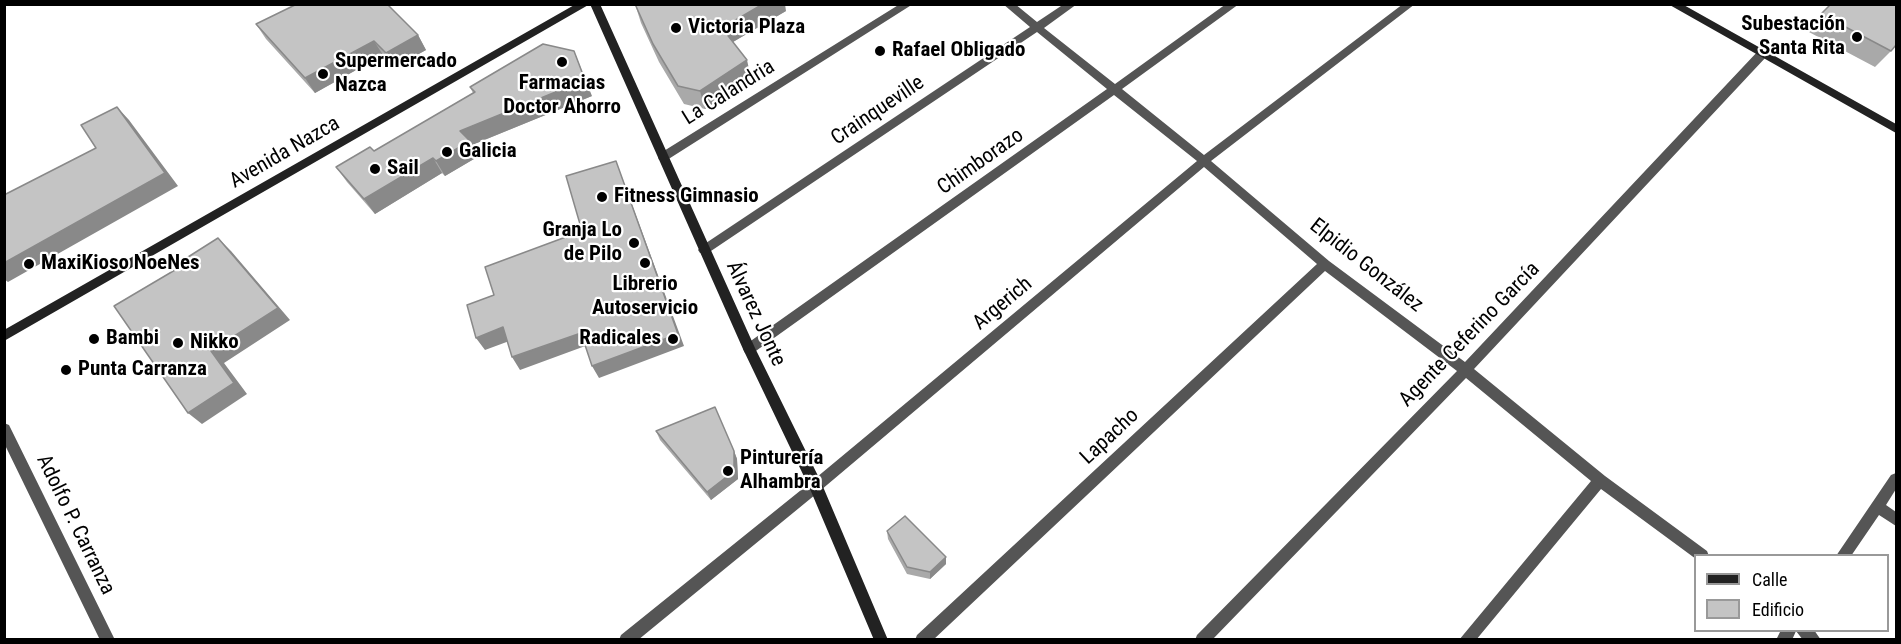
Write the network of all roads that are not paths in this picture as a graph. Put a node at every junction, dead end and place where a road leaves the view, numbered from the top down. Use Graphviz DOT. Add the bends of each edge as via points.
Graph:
graph roads {
  1 [pos="585,4"];
  2 [pos="595,4"];
  3 [pos="908,4"];
  4 [pos="1008,4"];
  5 [pos="1072,4"];
  6 [pos="1234,4"];
  7 [pos="1410,4"];
  8 [pos="1673,4"];
  9 [pos="1039,27"];
  10 [pos="1763,53"];
  11 [pos="1115,91"];
  12 [pos="1896,129"];
  13 [pos="663,157"];
  14 [pos="1204,161"];
  15 [pos="704,250"];
  16 [pos="1325,264"];
  17 [pos="4,336"];
  18 [pos="749,349"];
  19 [pos="1466,370"];
  20 [pos="4,429"];
  21 [pos="1896,479"];
  22 [pos="1600,480"];
  23 [pos="816,486"];
  24 [pos="1878,507"];
  25 [pos="1896,520"];
  26 [pos="1701,554"];
  27 [pos="1844,554"];
  28 [pos="108,639"];
  29 [pos="626,639"];
  30 [pos="881,639"];
  31 [pos="922,639"];
  32 [pos="1202,639"];
  33 [pos="1467,639"];
  1 -- 17 [label="street, Avenida Nazca"];
  2 -- 13 [label="street, Álvarez Jonte"];
  3 -- 13 [label="street, La Calandria"];
  4 -- 9 [label="street, Elpidio González"];
  5 -- 9 [label="street, Crainqueville"];
  6 -- 11 [label="street, Chimborazo"];
  7 -- 14 [label="street, Argerich"];
  8 -- 10 [label="street"];
  9 -- 11 [label="street, Elpidio González"];
  9 -- 15 [label="street, Crainqueville"];
  10 -- 12 [label="street"];
  10 -- 19 [label="street, Agente Ceferino García"];
  11 -- 14 [label="street, Elpidio González"];
  11 -- 18 [label="street, Chimborazo"];
  13 -- 15 [label="street, Álvarez Jonte"];
  14 -- 16 [label="street, Elpidio González"];
  14 -- 23 [label="street, Argerich"];
  15 -- 18 [label="street, Álvarez Jonte"];
  16 -- 19 [label="street, Elpidio González"];
  16 -- 31 [label="street, Lapacho"];
  18 -- 23 [label="street, Álvarez Jonte"];
  19 -- 22 [label="street, Elpidio González"];
  19 -- 32 [label="street, Agente Ceferino García"];
  20 -- 28 [label="street, Adolfo P. Carranza"];
  21 -- 24 [label="street"];
  22 -- 26 [label="street, Elpidio González"];
  22 -- 33 [label="street"];
  23 -- 29 [label="street, Argerich"];
  23 -- 30 [label="street, Álvarez Jonte"];
  24 -- 25 [label="street"];
  24 -- 27 [label="street"];
}
